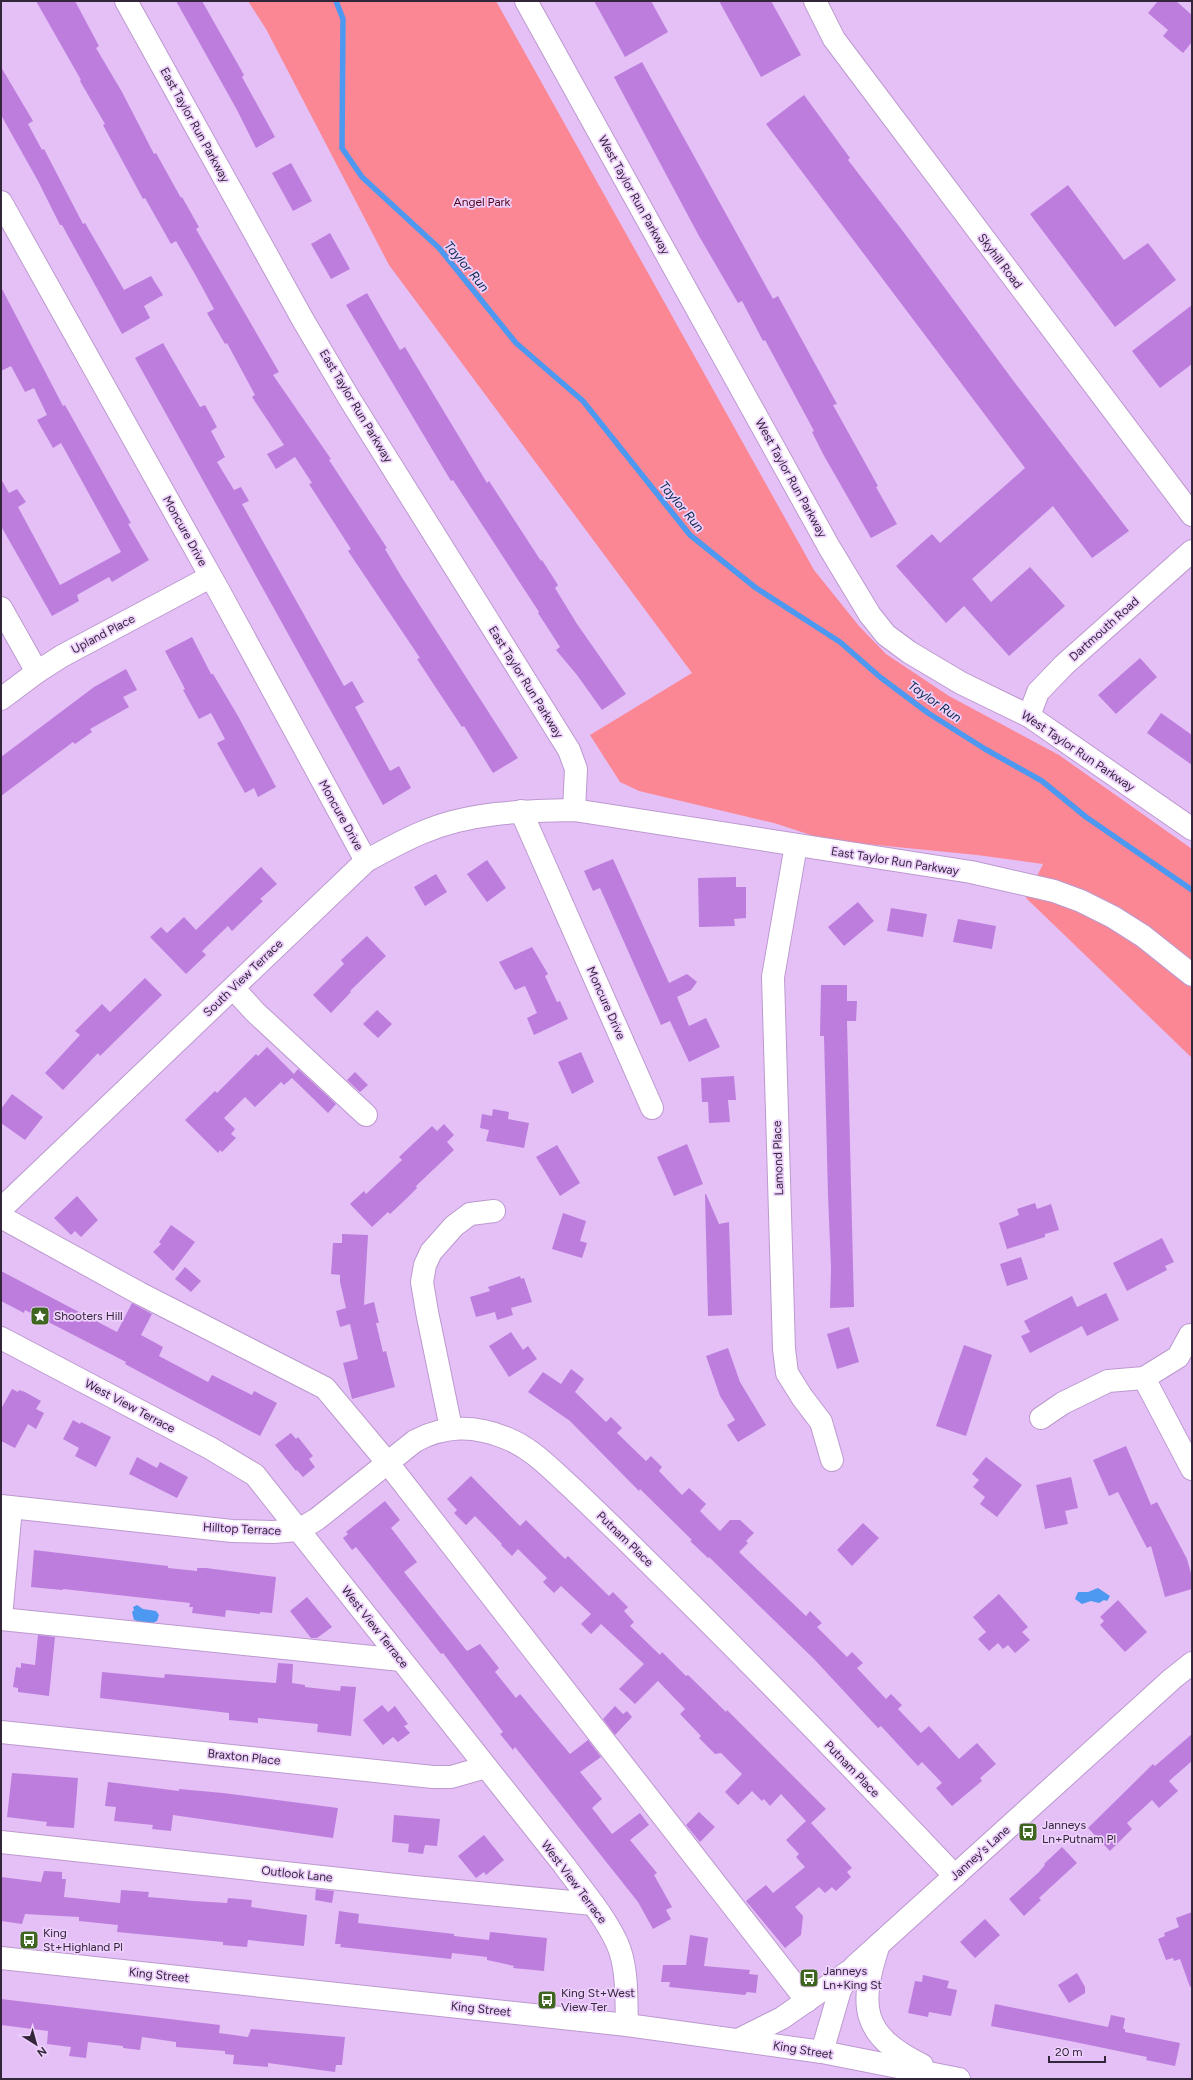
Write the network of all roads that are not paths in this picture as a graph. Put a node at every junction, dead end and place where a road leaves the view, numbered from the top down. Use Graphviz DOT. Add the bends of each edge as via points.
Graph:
graph roads {
  1 [pos="126,1"];
  2 [pos="526,1"];
  3 [pos="815,1"];
  4 [pos="1,202"];
  5 [pos="1192,515"];
  6 [pos="1192,551"];
  7 [pos="210,577"];
  8 [pos="1,608"];
  9 [pos="37,672"];
  10 [pos="1,700"];
  11 [pos="1029,716"];
  12 [pos="574,810"];
  13 [pos="521,811"];
  14 [pos="1192,828"];
  15 [pos="796,845"];
  16 [pos="366,860"];
  17 [pos="1192,975"];
  18 [pos="234,989"];
  19 [pos="652,1108"];
  20 [pos="366,1115"];
  21 [pos="1,1209"];
  22 [pos="494,1211"];
  23 [pos="1,1217"];
  24 [pos="1190,1335"];
  25 [pos="1,1338"];
  26 [pos="1144,1378"];
  27 [pos="1041,1418"];
  28 [pos="451,1428"];
  29 [pos="832,1460"];
  30 [pos="387,1462"];
  31 [pos="1192,1469"];
  32 [pos="6,1507"];
  33 [pos="299,1530"];
  34 [pos="1,1618"];
  35 [pos="401,1660"];
  36 [pos="1192,1663"];
  37 [pos="1,1732"];
  38 [pos="486,1767"];
  39 [pos="1,1842"];
  40 [pos="955,1876"];
  41 [pos="593,1904"];
  42 [pos="878,1946"];
  43 [pos="1,1958"];
  44 [pos="854,1967"];
  45 [pos="806,2001"];
  46 [pos="627,2025"];
  47 [pos="738,2040"];
  48 [pos="822,2052"];
  49 [pos="950,2077"];
  1 -- 12 [label="street, East Taylor Run Parkway" via="303,320 569,750 576,769"];
  2 -- 11 [label="street, West Taylor Run Parkway" via="829,547 870,615 886,635 908,652 960,682"];
  3 -- 5 [label="street, Skyhill Road" via="834,39"];
  4 -- 7 [label="street, Moncure Drive"];
  6 -- 11 [label="street, Dartmouth Road" via="1064,665 1038,692"];
  7 -- 9 [label="street, Upland Place"];
  7 -- 16 [label="street, Moncure Drive"];
  8 -- 9 [label="street"];
  9 -- 10 [label="street, Upland Place"];
  11 -- 14 [label="street, West Taylor Run Parkway"];
  12 -- 13 [label="street, East Taylor Run Parkway"];
  12 -- 15 [label="street, East Taylor Run Parkway"];
  13 -- 16 [label="street, South View Terrace" via="492,814 428,830"];
  13 -- 19 [label="street, Moncure Drive"];
  15 -- 17 [label="street, East Taylor Run Parkway" via="971,872 1054,891 1113,916"];
  15 -- 29 [label="street, Lamond Place" via="773,977 784,1350 787,1373 821,1422"];
  16 -- 18 [label="street, South View Terrace"];
  18 -- 20 [label="street" via="255,1012"];
  18 -- 21 [label="street, South View Terrace"];
  22 -- 28 [label="street" via="470,1214 454,1226 431,1252 425,1265 423,1290"];
  23 -- 30 [label="street" via="139,1293 325,1388"];
  24 -- 26 [label="street" via="1178,1357"];
  25 -- 33 [label="street, West View Terrace" via="210,1448 255,1475"];
  26 -- 27 [label="street" via="1108,1381 1063,1403"];
  26 -- 31 [label="street"];
  28 -- 30 [label="street, Hilltop Terrace" via="421,1438"];
  28 -- 40 [label="street, Putnam Place" via="466,1428 505,1437 542,1461 721,1634"];
  30 -- 33 [label="street, Hilltop Terrace" via="317,1519"];
  30 -- 45 [label="street"];
  32 -- 33 [label="street, Hilltop Terrace" via="232,1531"];
  32 -- 34 [label="street"];
  33 -- 35 [label="street, West View Terrace"];
  34 -- 35 [label="street"];
  35 -- 38 [label="street, West View Terrace"];
  36 -- 40 [label="street, Janney's Lane"];
  37 -- 38 [label="street, Braxton Place" via="433,1777 451,1778"];
  38 -- 41 [label="street, West View Terrace"];
  39 -- 41 [label="street, Outlook Lane"];
  40 -- 42 [label="street, Janney's Lane"];
  41 -- 46 [label="street, West View Terrace" via="618,1944 624,1968"];
  42 -- 44 [label="street, Janney's Lane"];
  42 -- 49 [label="street" via="869,1974 867,1992 867,2008 871,2023 879,2036 908,2059"];
  43 -- 46 [label="street, King Street"];
  44 -- 45 [label="street"];
  44 -- 48 [label="street, Janney's Lane" via="840,1990"];
  45 -- 47 [label="street" via="768,2026"];
  46 -- 47 [label="street, King Street"];
  47 -- 48 [label="street, King Street"];
  48 -- 49 [label="street, King Street"];
}
